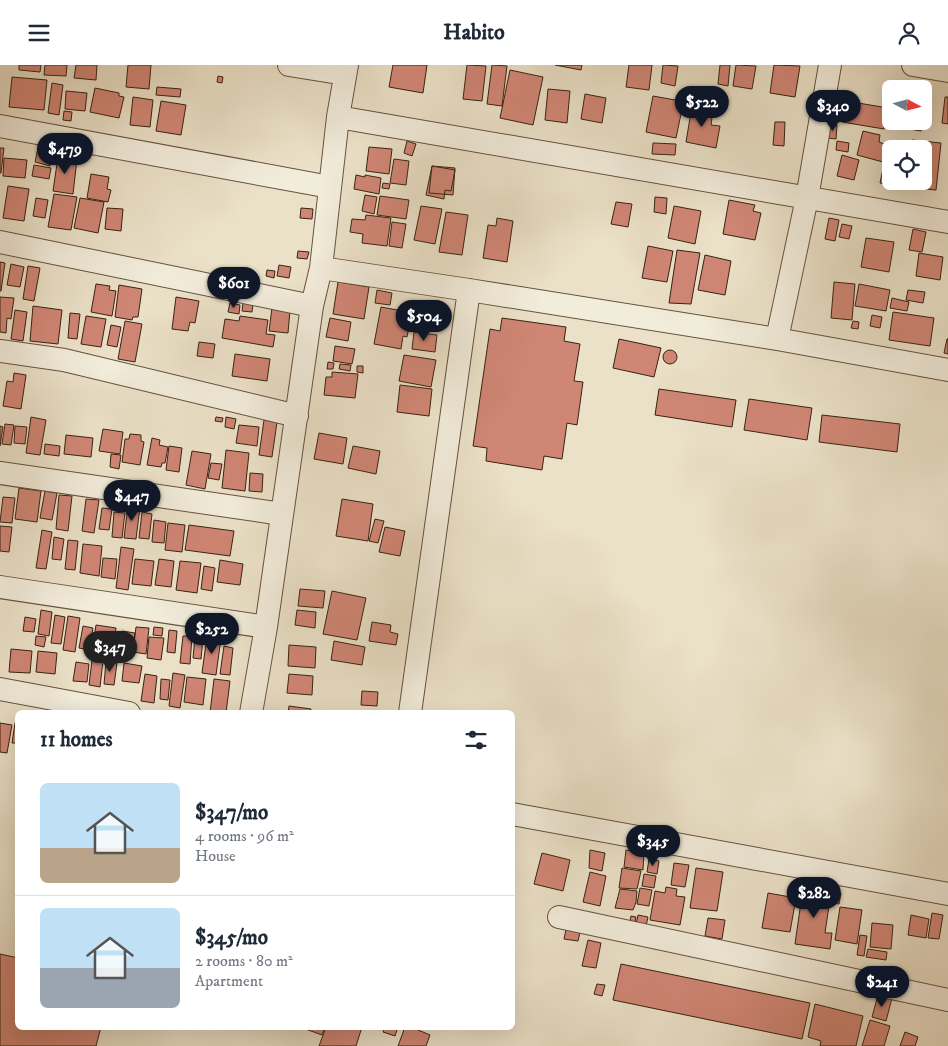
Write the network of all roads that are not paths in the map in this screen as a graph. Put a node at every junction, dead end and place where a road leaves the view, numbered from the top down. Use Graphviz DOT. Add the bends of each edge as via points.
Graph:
graph roads {
  1 [pos="289,65"];
  2 [pos="830,65"];
  3 [pos="913,65"];
  4 [pos="346,70"];
  5 [pos="948,71"];
  6 [pos="338,117"];
  7 [pos="0,126"];
  8 [pos="330,187"];
  9 [pos="807,198"];
  10 [pos="948,222"];
  11 [pos="0,243"];
  12 [pos="320,268"];
  13 [pos="469,290"];
  14 [pos="312,306"];
  15 [pos="777,339"];
  16 [pos="0,351"];
  17 [pos="948,370"];
  18 [pos="297,416"];
  19 [pos="0,473"];
  20 [pos="282,514"];
  21 [pos="0,587"];
  22 [pos="266,627"];
  23 [pos="0,689"];
  24 [pos="113,710"];
  25 [pos="252,710"];
  26 [pos="410,710"];
  27 [pos="515,816"];
  28 [pos="948,894"];
  29 [pos="559,917"];
  30 [pos="948,1000"];
  1 -- 4 [label="street"];
  2 -- 9 [label="street"];
  3 -- 5 [label="street"];
  4 -- 6 [label="street"];
  6 -- 8 [label="street"];
  6 -- 9 [label="street"];
  7 -- 8 [label="street"];
  8 -- 12 [label="street"];
  9 -- 10 [label="street"];
  9 -- 15 [label="street"];
  11 -- 14 [label="street"];
  12 -- 13 [label="street"];
  12 -- 14 [label="street"];
  13 -- 15 [label="street"];
  13 -- 26 [label="street"];
  14 -- 18 [label="street"];
  15 -- 17 [label="street"];
  16 -- 18 [label="street" via="64,360"];
  18 -- 20 [label="street"];
  19 -- 20 [label="street"];
  20 -- 22 [label="street"];
  21 -- 22 [label="street"];
  22 -- 25 [label="street"];
  23 -- 24 [label="street"];
  27 -- 28 [label="street"];
  29 -- 30 [label="street"];
}
